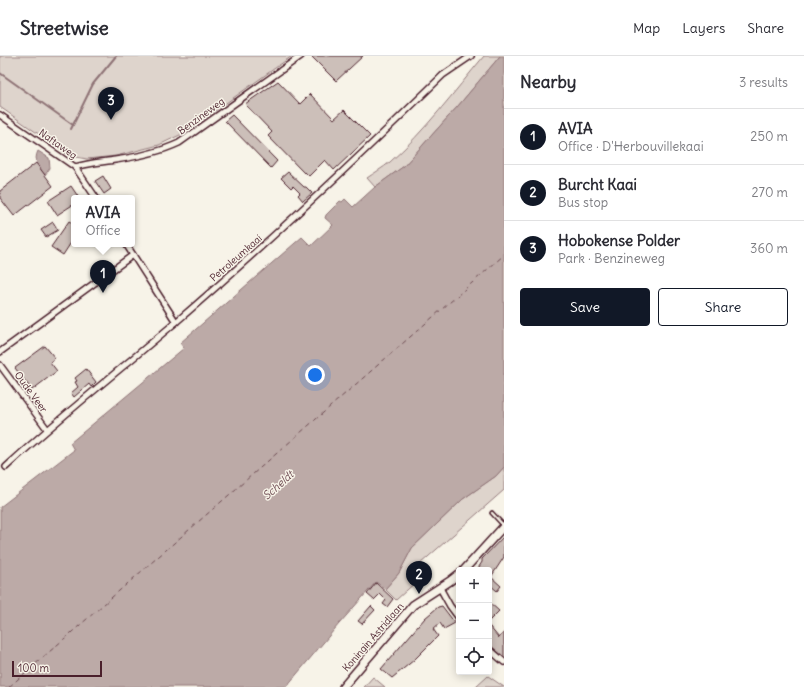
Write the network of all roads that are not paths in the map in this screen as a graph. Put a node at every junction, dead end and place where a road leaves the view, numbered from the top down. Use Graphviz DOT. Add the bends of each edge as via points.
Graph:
graph roads {
  1 [pos="301,56"];
  2 [pos="471,56"];
  3 [pos="0,115"];
  4 [pos="75,167"];
  5 [pos="94,195"];
  6 [pos="128,247"];
  7 [pos="133,255"];
  8 [pos="176,322"];
  9 [pos="0,352"];
  10 [pos="0,365"];
  11 [pos="46,429"];
  12 [pos="6,467"];
  13 [pos="492,513"];
  14 [pos="504,526"];
  15 [pos="467,567"];
  16 [pos="456,576"];
  17 [pos="440,588"];
  18 [pos="456,614"];
  19 [pos="492,652"];
  20 [pos="504,662"];
  21 [pos="343,687"];
  1 -- 4 [label="street, Benzineweg" via="179,143 128,158"];
  2 -- 8 [label="street, Petroleumkaai" via="442,75 285,226"];
  3 -- 4 [label="street, Naftaweg"];
  4 -- 5 [label="street, Naftaweg"];
  6 -- 7 [label="street"];
  7 -- 8 [label="street"];
  7 -- 9 [label="street"];
  8 -- 11 [label="street, Petroleumkaai"];
  10 -- 11 [label="street, Oude Veer"];
  11 -- 12 [label="street, Petroleumkaai"];
  13 -- 14 [label="lane"];
  14 -- 15 [label="street"];
  16 -- 17 [label="street, Koningin Astridlaan"];
  17 -- 18 [label="street"];
  17 -- 21 [label="street, Koningin Astridlaan" via="413,606"];
  19 -- 20 [label="street"];
}
